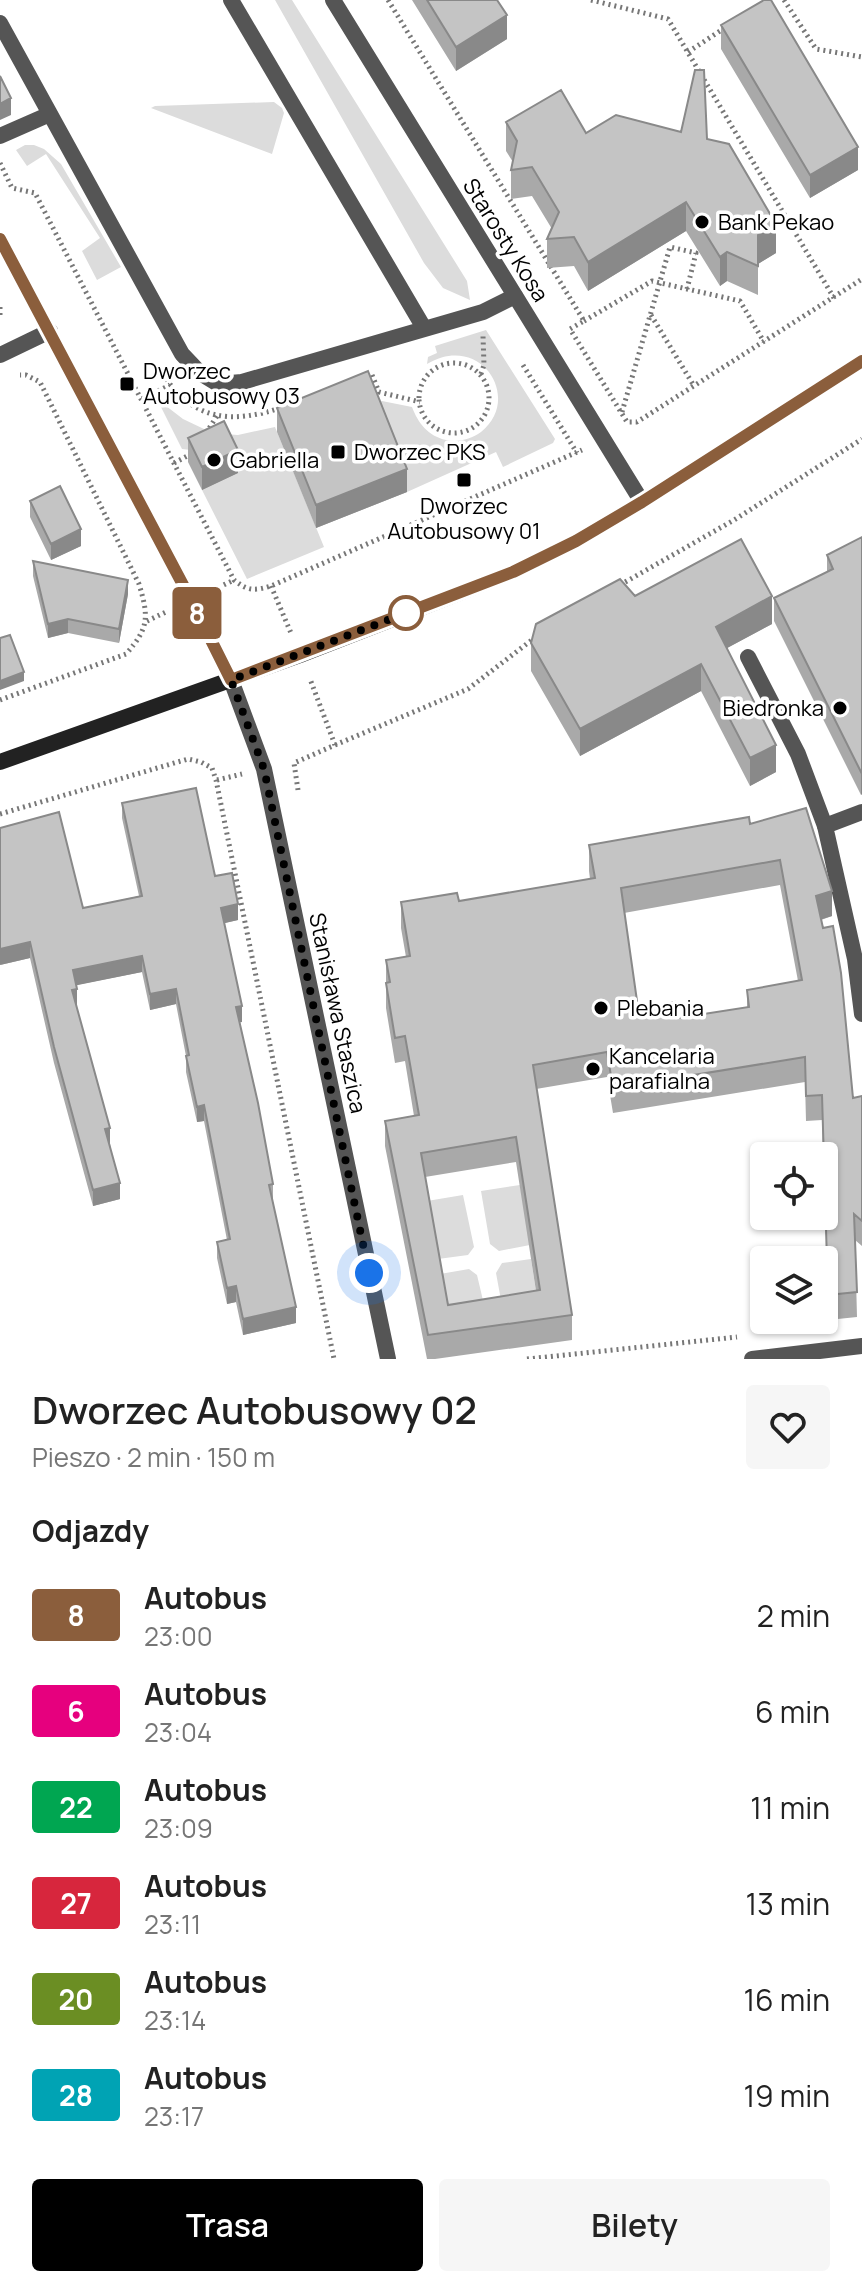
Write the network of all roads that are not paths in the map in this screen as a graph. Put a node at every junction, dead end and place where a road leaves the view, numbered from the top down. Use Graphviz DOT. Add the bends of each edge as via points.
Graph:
graph roads {
  1 [pos="231,0"];
  2 [pos="333,0"];
  3 [pos="0,23"];
  4 [pos="50,114"];
  5 [pos="0,136"];
  6 [pos="0,239"];
  7 [pos="515,296"];
  8 [pos="424,328"];
  9 [pos="50,331"];
  10 [pos="0,355"];
  11 [pos="862,361"];
  12 [pos="642,502"];
  13 [pos="748,657"];
  14 [pos="231,680"];
  15 [pos="0,762"];
  16 [pos="862,812"];
  17 [pos="825,826"];
  18 [pos="862,1014"];
  19 [pos="862,1346"];
  20 [pos="388,1359"];
  21 [pos="752,1359"];
  1 -- 8 [label="street"];
  2 -- 7 [label="street, Starosty Kosa"];
  3 -- 4 [label="street"];
  4 -- 5 [label="street"];
  4 -- 8 [label="street" via="182,354 218,384 242,382"];
  6 -- 9 [label="street, Stanisława Staszica"];
  7 -- 8 [label="street" via="483,312"];
  7 -- 12 [label="street, Starosty Kosa"];
  9 -- 10 [label="street"];
  9 -- 14 [label="street, Stanisława Staszica"];
  11 -- 12 [label="street"];
  12 -- 14 [label="street" via="513,572"];
  13 -- 17 [label="street" via="798,754"];
  14 -- 15 [label="street"];
  14 -- 20 [label="street, Stanisława Staszica" via="264,769"];
  16 -- 17 [label="street"];
  17 -- 18 [label="street"];
  19 -- 21 [label="street"];
}
